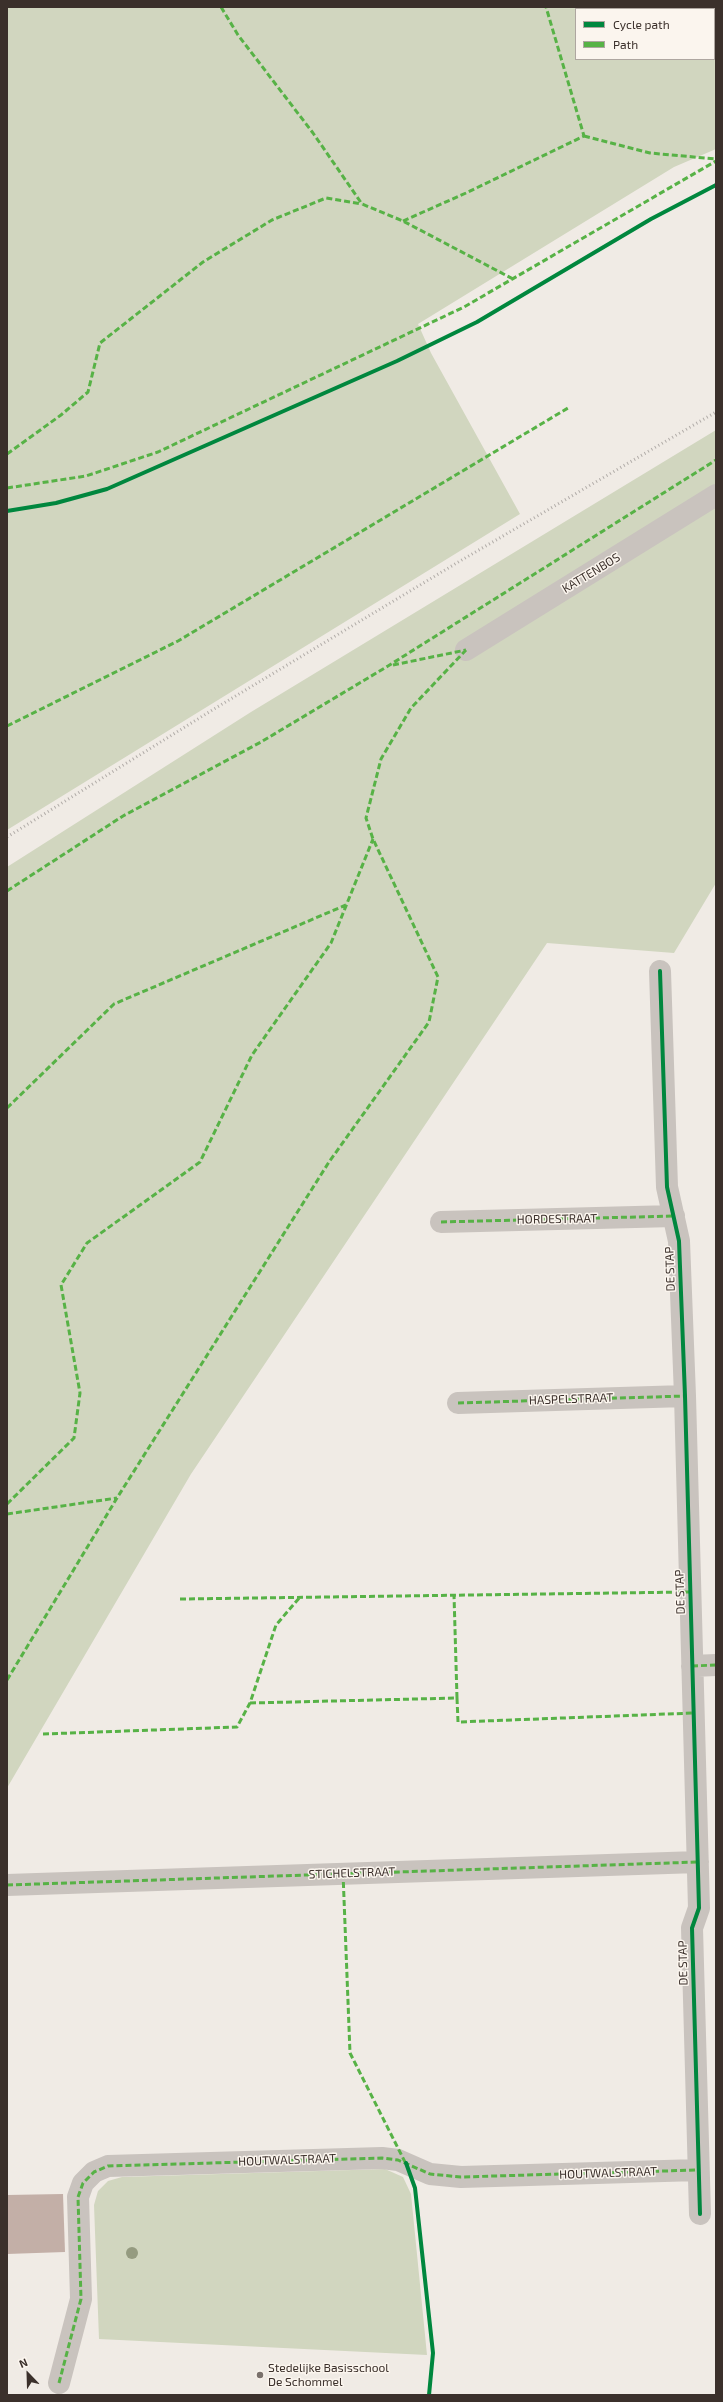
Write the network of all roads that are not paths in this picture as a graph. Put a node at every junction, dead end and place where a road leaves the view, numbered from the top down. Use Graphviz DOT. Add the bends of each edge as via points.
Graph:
graph roads {
  1 [pos="716,495"];
  2 [pos="466,650"];
  3 [pos="660,971"];
  4 [pos="674,1216"];
  5 [pos="441,1222"];
  6 [pos="685,1396"];
  7 [pos="458,1403"];
  8 [pos="716,1665"];
  9 [pos="692,1666"];
  10 [pos="698,1862"];
  11 [pos="7,1885"];
  12 [pos="698,2170"];
  13 [pos="700,2214"];
  14 [pos="60,2383"];
  1 -- 2 [label="street, KATTENBOS"];
  3 -- 4 [label="street, DE STAP" via="667,1188"];
  4 -- 5 [label="street, HORDESTRAAT"];
  4 -- 6 [label="street, DE STAP" via="679,1241"];
  6 -- 7 [label="street, HASPELSTRAAT"];
  6 -- 9 [label="street, DE STAP"];
  8 -- 9 [label="street"];
  9 -- 10 [label="street, DE STAP"];
  10 -- 11 [label="street, STICHELSTRAAT"];
  10 -- 12 [label="street, DE STAP" via="699,1908 692,1928"];
  12 -- 13 [label="street, DE STAP"];
  12 -- 14 [label="street, HOUTWALSTRAAT" via="461,2177 430,2174 398,2160 382,2158 108,2166 94,2172 83,2184 78,2197 81,2299"];
}
